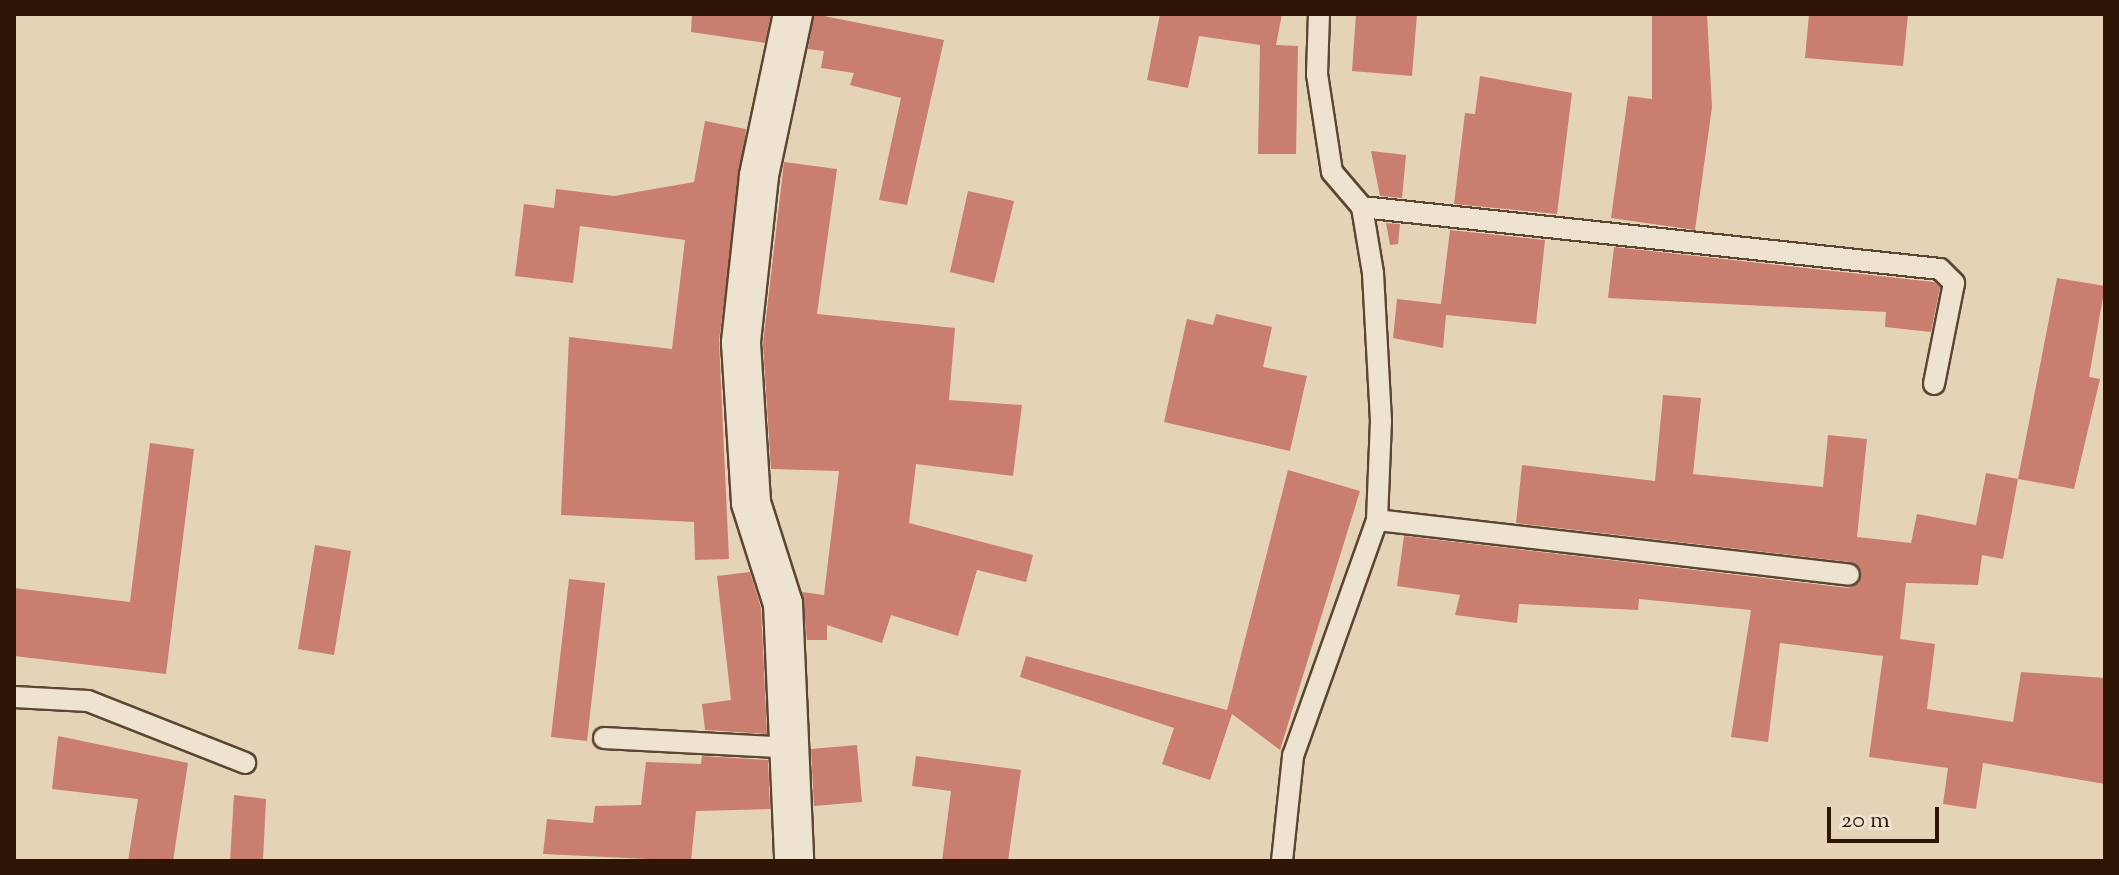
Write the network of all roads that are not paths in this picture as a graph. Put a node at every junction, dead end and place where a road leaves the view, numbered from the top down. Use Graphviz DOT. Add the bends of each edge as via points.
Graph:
graph roads {
  1 [pos="793,14"];
  2 [pos="1319,14"];
  3 [pos="1362,207"];
  4 [pos="1934,384"];
  5 [pos="1377,520"];
  6 [pos="1849,575"];
  7 [pos="14,697"];
  8 [pos="604,738"];
  9 [pos="792,748"];
  10 [pos="245,763"];
  11 [pos="794,861"];
  12 [pos="1282,861"];
  1 -- 9 [label="street" via="759,176 741,343 751,503 783,604"];
  2 -- 3 [label="lane" via="1317,74 1332,172"];
  3 -- 4 [label="lane" via="1940,269 1954,283"];
  3 -- 5 [label="lane" via="1381,421"];
  5 -- 6 [label="lane"];
  5 -- 12 [label="lane" via="1293,756"];
  7 -- 10 [label="lane" via="88,701"];
  8 -- 9 [label="lane"];
  9 -- 11 [label="street"];
}
